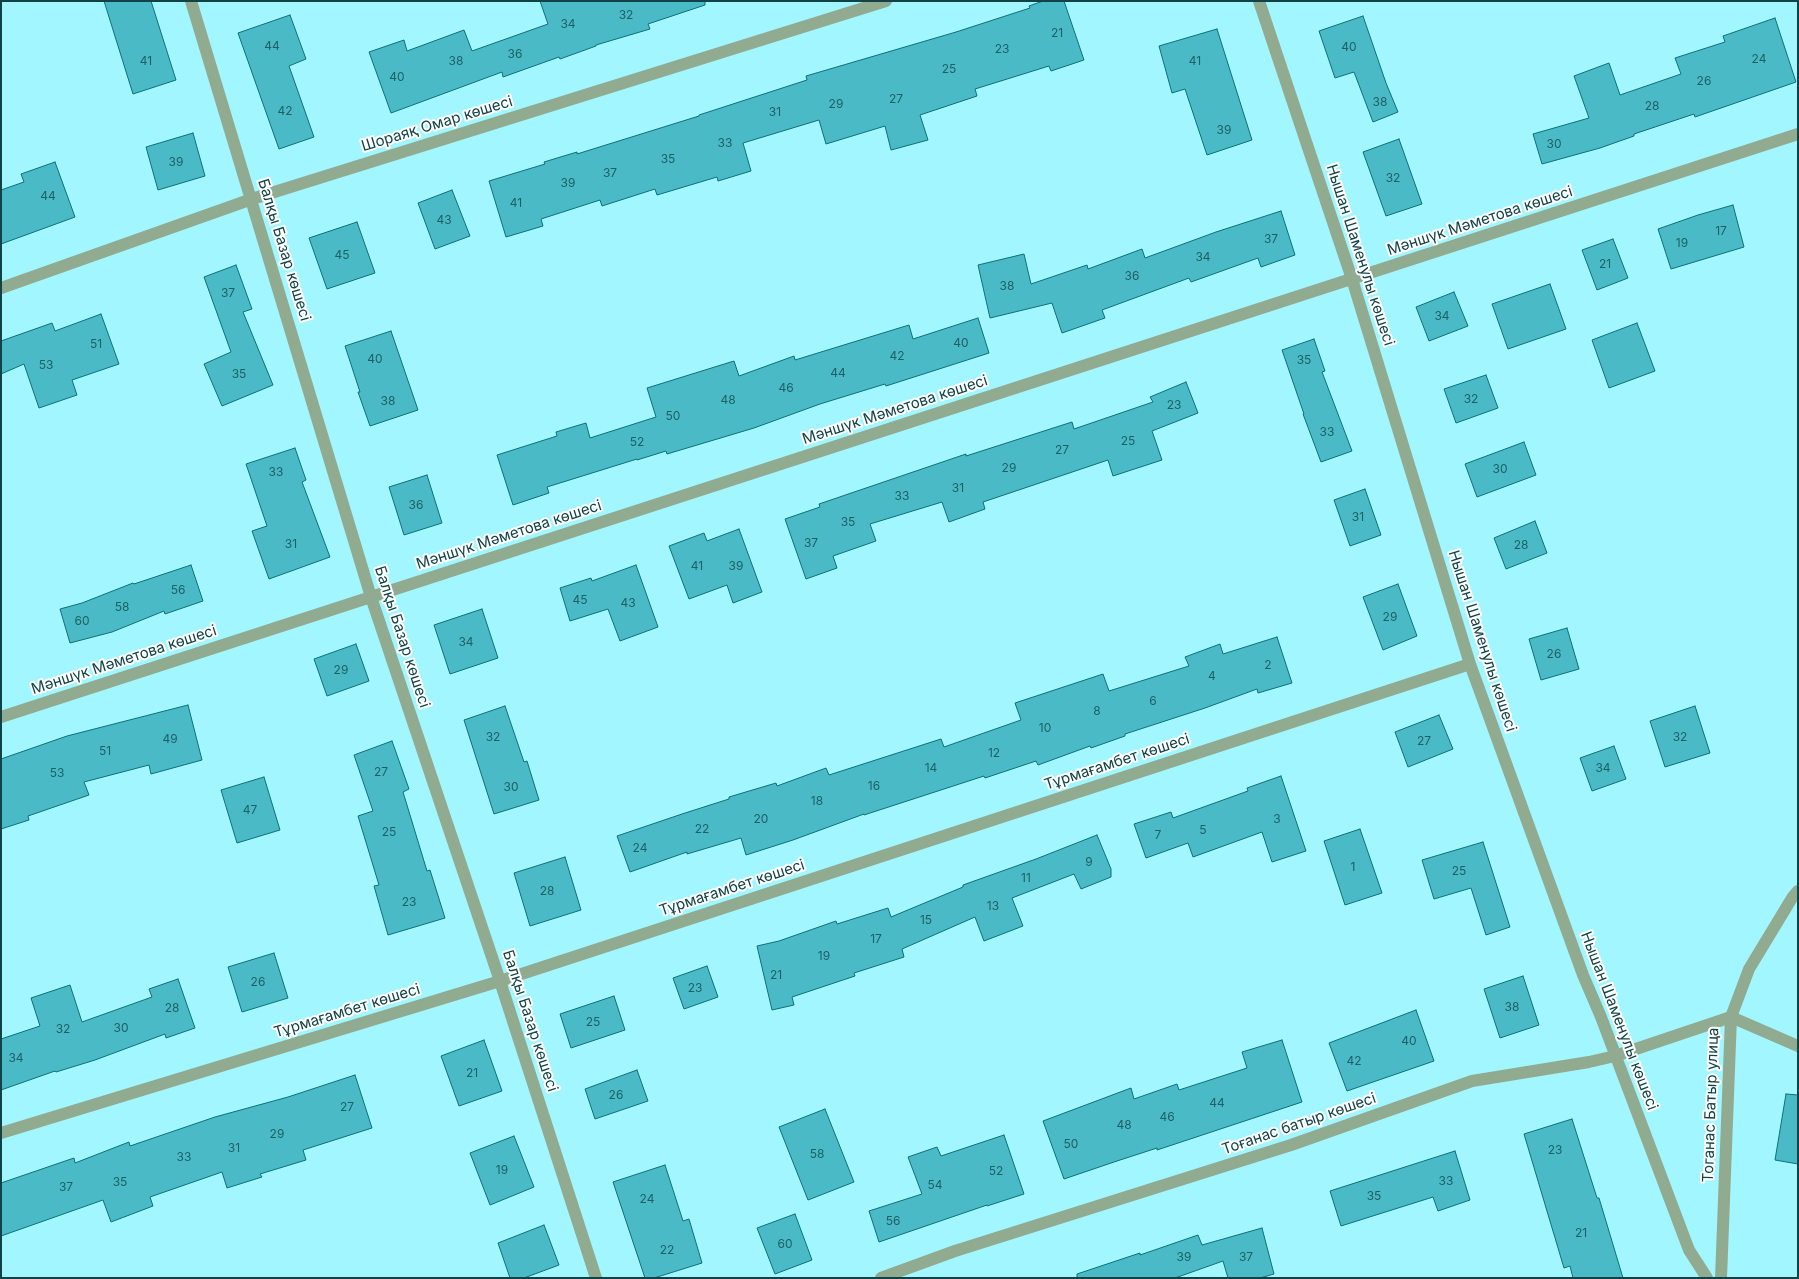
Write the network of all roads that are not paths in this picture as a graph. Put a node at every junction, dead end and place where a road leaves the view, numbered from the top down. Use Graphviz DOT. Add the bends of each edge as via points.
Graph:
graph roads {
  1 [pos="191,1"];
  2 [pos="886,1"];
  3 [pos="1260,1"];
  4 [pos="1798,134"];
  5 [pos="252,199"];
  6 [pos="1352,279"];
  7 [pos="1,288"];
  8 [pos="371,597"];
  9 [pos="1470,664"];
  10 [pos="1,717"];
  11 [pos="1798,891"];
  12 [pos="500,981"];
  13 [pos="1731,1017"];
  14 [pos="1798,1046"];
  15 [pos="1615,1056"];
  16 [pos="1,1133"];
  17 [pos="596,1278"];
  18 [pos="881,1278"];
  19 [pos="1708,1278"];
  20 [pos="1721,1278"];
  1 -- 5 [label="street, Балқы Базар көшесі"];
  2 -- 5 [label="street, Шораяқ Омар көшесі"];
  3 -- 6 [label="street, Нышан Шаменулы көшесі"];
  4 -- 6 [label="street, Мәншүк Мәметова көшесі"];
  5 -- 7 [label="street, Шораяқ Омар көшесі"];
  5 -- 8 [label="street, Балқы Базар көшесі"];
  6 -- 8 [label="street, Мәншүк Мәметова көшесі"];
  6 -- 9 [label="street, Нышан Шаменулы көшесі"];
  8 -- 10 [label="street, Мәншүк Мәметова көшесі"];
  8 -- 12 [label="street, Балқы Базар көшесі"];
  9 -- 12 [label="street, Тұрмағамбет көшесі"];
  9 -- 15 [label="street, Нышан Шаменулы көшесі"];
  11 -- 13 [label="street, Тоганас Батыр улица" via="1749,968"];
  12 -- 16 [label="street, Тұрмағамбет көшесі"];
  12 -- 17 [label="street, Балқы Базар көшесі"];
  13 -- 14 [label="street"];
  13 -- 15 [label="street, Тоғанас батыр көшесі"];
  13 -- 20 [label="street, Тоганас Батыр улица"];
  15 -- 18 [label="street, Тоғанас батыр көшесі" via="1472,1081 1291,1145 956,1251"];
  15 -- 19 [label="street, Нышан Шаменулы көшесі" via="1689,1250"];
}
